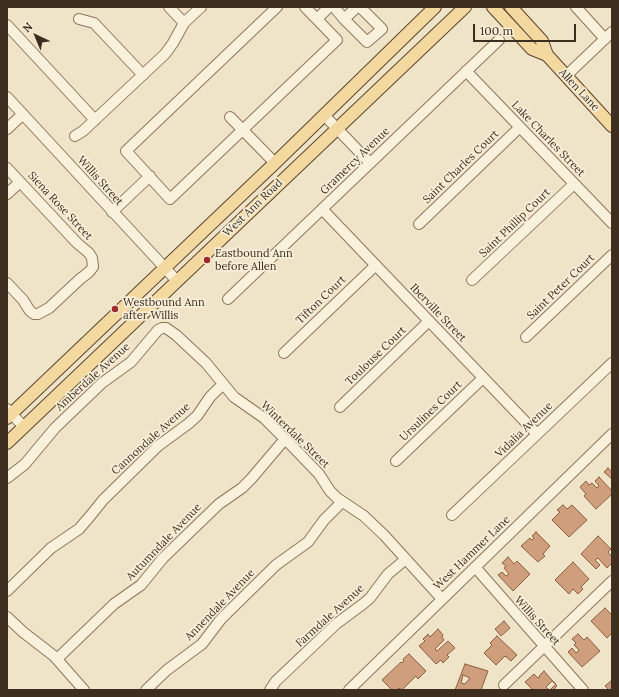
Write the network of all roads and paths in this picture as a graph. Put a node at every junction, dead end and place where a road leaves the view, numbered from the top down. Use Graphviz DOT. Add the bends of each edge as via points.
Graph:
graph roads {
  1 [pos="169,7"];
  2 [pos="201,7"];
  3 [pos="276,7"];
  4 [pos="305,7"];
  5 [pos="329,7"];
  6 [pos="334,7"];
  7 [pos="357,7"];
  8 [pos="360,7"];
  9 [pos="435,7"];
  10 [pos="465,7"];
  11 [pos="493,7"];
  12 [pos="511,7"];
  13 [pos="576,7"];
  14 [pos="79,19"];
  15 [pos="317,19"];
  16 [pos="344,19"];
  17 [pos="184,23"];
  18 [pos="7,25"];
  19 [pos="609,36"];
  20 [pos="498,40"];
  21 [pos="547,55"];
  22 [pos="466,71"];
  23 [pos="143,75"];
  24 [pos="566,76"];
  25 [pos="7,97"];
  26 [pos="23,114"];
  27 [pos="324,115"];
  28 [pos="230,117"];
  29 [pos="95,120"];
  30 [pos="612,126"];
  31 [pos="520,127"];
  32 [pos="337,128"];
  33 [pos="7,129"];
  34 [pos="243,130"];
  35 [pos="75,136"];
  36 [pos="370,162"];
  37 [pos="275,163"];
  38 [pos="7,168"];
  39 [pos="150,176"];
  40 [pos="20,182"];
  41 [pos="574,184"];
  42 [pos="7,194"];
  43 [pos="322,209"];
  44 [pos="112,212"];
  45 [pos="612,223"];
  46 [pos="419,224"];
  47 [pos="232,229"];
  48 [pos="612,255"];
  49 [pos="376,265"];
  50 [pos="165,268"];
  51 [pos="472,280"];
  52 [pos="177,281"];
  53 [pos="7,283"];
  54 [pos="228,299"];
  55 [pos="429,321"];
  56 [pos="162,328"];
  57 [pos="526,337"];
  58 [pos="284,353"];
  59 [pos="612,363"];
  60 [pos="483,378"];
  61 [pos="223,384"];
  62 [pos="340,407"];
  63 [pos="8,414"];
  64 [pos="24,427"];
  65 [pos="537,434"];
  66 [pos="612,434"];
  67 [pos="285,439"];
  68 [pos="7,443"];
  69 [pos="396,461"];
  70 [pos="7,478"];
  71 [pos="342,502"];
  72 [pos="452,516"];
  73 [pos="406,560"];
  74 [pos="474,567"];
  75 [pos="612,581"];
  76 [pos="7,591"];
  77 [pos="442,599"];
  78 [pos="7,617"];
  79 [pos="544,647"];
  80 [pos="57,659"];
  81 [pos="504,685"];
  82 [pos="84,690"];
  83 [pos="146,690"];
  84 [pos="270,690"];
  85 [pos="349,690"];
  86 [pos="583,690"];
  1 -- 17 [label="street"];
  2 -- 17 [label="street"];
  3 -- 39 [label="street" via="126,151"];
  4 -- 15 [label="street"];
  5 -- 15 [label="street"];
  6 -- 16 [label="street"];
  7 -- 16 [label="street"];
  8 -- 16 [label="street" via="382,29 367,42"];
  9 -- 27 [label="main road, West Ann Road"];
  10 -- 32 [label="main road, West Ann Road"];
  11 -- 21 [label="main road, Allen Lane" via="532,50"];
  12 -- 21 [label="main road, Allen Lane" via="542,41"];
  13 -- 19 [label="street"];
  14 -- 23 [label="street" via="94,23"];
  15 -- 34 [label="street" via="337,40"];
  17 -- 23 [label="street" via="165,54"];
  18 -- 29 [label="street"];
  19 -- 24 [label="street"];
  20 -- 22 [label="street, Gramercy Avenue"];
  21 -- 24 [label="main road, Allen Lane"];
  22 -- 31 [label="street, Lake Charles Street"];
  22 -- 36 [label="street, Gramercy Avenue"];
  23 -- 29 [label="street"];
  24 -- 30 [label="main road, Allen Lane"];
  25 -- 26 [label="street, Willis Street"];
  26 -- 33 [label="street"];
  26 -- 44 [label="street, Willis Street"];
  27 -- 32 [label="street"];
  27 -- 37 [label="main road, West Ann Road"];
  28 -- 34 [label="street"];
  29 -- 35 [label="street"];
  31 -- 41 [label="street, Lake Charles Street"];
  31 -- 46 [label="street, Saint Charles Court"];
  32 -- 36 [label="street"];
  32 -- 47 [label="main road, West Ann Road"];
  34 -- 37 [label="street"];
  34 -- 39 [label="street" via="170,199"];
  36 -- 43 [label="street, Gramercy Avenue"];
  37 -- 47 [label="main road" via="272,179"];
  37 -- 50 [label="main road, West Ann Road"];
  38 -- 40 [label="street, Siena Rose Street"];
  39 -- 44 [label="street"];
  40 -- 42 [label="street"];
  40 -- 53 [label="street, Siena Rose Street" via="89,254 92,267 49,308 38,314 30,311"];
  41 -- 45 [label="street, Lake Charles Street"];
  41 -- 51 [label="street, Saint Phillip Court"];
  43 -- 49 [label="street, Iberville Street"];
  43 -- 54 [label="street, Gramercy Avenue"];
  44 -- 50 [label="street, Willis Street"];
  47 -- 52 [label="main road, West Ann Road"];
  48 -- 57 [label="street, Saint Peter Court"];
  49 -- 55 [label="street, Iberville Street"];
  49 -- 58 [label="street, Tifton Court"];
  50 -- 52 [label="street, Willis Street"];
  50 -- 63 [label="main road, West Ann Road"];
  52 -- 64 [label="main road, West Ann Road"];
  55 -- 60 [label="street, Iberville Street"];
  55 -- 62 [label="street, Toulouse Court"];
  56 -- 61 [label="street, Winterdale Street" via="176,335 206,363"];
  56 -- 70 [label="street, Amberdale Avenue" via="153,334 131,362 102,383 51,432 25,464"];
  59 -- 65 [label="street, Vidalia Avenue"];
  60 -- 65 [label="street, Iberville Street"];
  60 -- 69 [label="street, Ursulines Court"];
  61 -- 67 [label="street, Winterdale Street" via="234,397 264,418"];
  61 -- 76 [label="street, Cannondale Avenue" via="197,416 158,446 103,500 79,529 51,548"];
  63 -- 64 [label="street"];
  64 -- 68 [label="main road, West Ann Road"];
  65 -- 72 [label="street, Vidalia Avenue"];
  66 -- 74 [label="street, West Hammer Lane"];
  67 -- 71 [label="street, Winterdale Street"];
  67 -- 80 [label="street, Autumndale Avenue" via="247,483 219,504 163,558 141,585 114,604"];
  71 -- 73 [label="street, Winterdale Street" via="372,523"];
  71 -- 83 [label="street, Annendale Avenue" via="324,520 308,542 276,564 221,619 202,644 171,666"];
  73 -- 77 [label="street, Winterdale Street"];
  73 -- 84 [label="street, Farmdale Avenue" via="388,574 370,598 336,624 276,681"];
  74 -- 77 [label="street, West Hammer Lane"];
  74 -- 79 [label="street, Willis Street"];
  75 -- 79 [label="street"];
  77 -- 85 [label="street, West Hammer Lane"];
  78 -- 80 [label="street"];
  79 -- 81 [label="street"];
  79 -- 86 [label="street, Willis Street"];
  80 -- 82 [label="street"];
}
